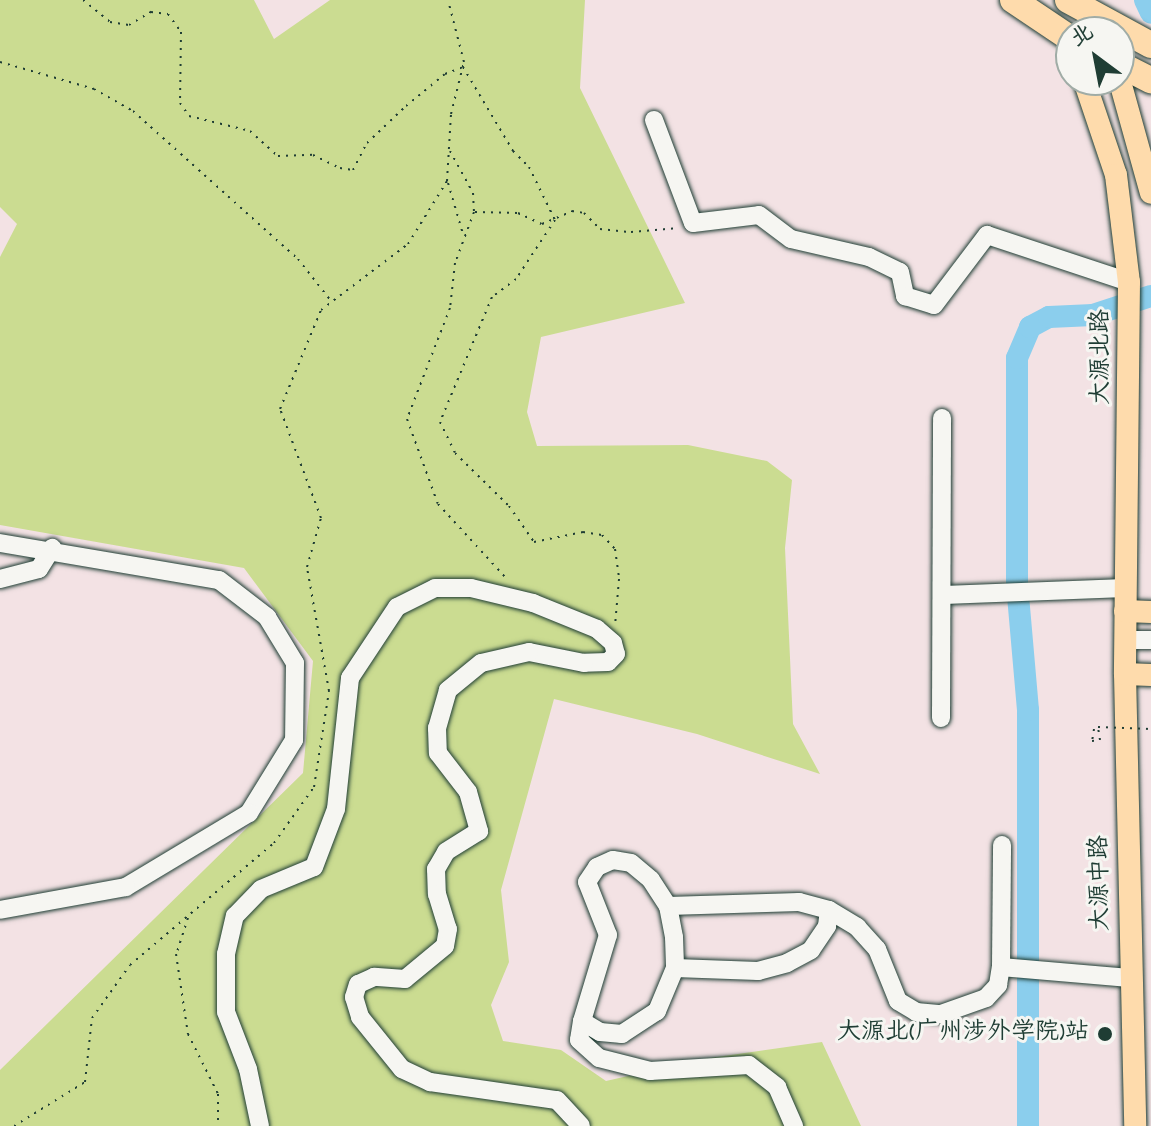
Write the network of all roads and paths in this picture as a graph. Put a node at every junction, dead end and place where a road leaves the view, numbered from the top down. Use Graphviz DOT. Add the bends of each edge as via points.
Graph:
graph roads {
  1 [pos="83,0"];
  2 [pos="448,0"];
  3 [pos="1013,0"];
  4 [pos="1029,0"];
  5 [pos="1037,0"];
  6 [pos="1068,0"];
  7 [pos="1080,0"];
  8 [pos="1055,17"];
  9 [pos="1055,28"];
  10 [pos="1055,28"];
  11 [pos="1151,37"];
  12 [pos="1151,45"];
  13 [pos="0,62"];
  14 [pos="463,67"];
  15 [pos="1089,96"];
  16 [pos="1125,96"];
  17 [pos="654,120"];
  18 [pos="449,150"];
  19 [pos="1149,168"];
  20 [pos="447,181"];
  21 [pos="1151,193"];
  22 [pos="474,212"];
  23 [pos="555,220"];
  24 [pos="693,223"];
  25 [pos="464,235"];
  26 [pos="1129,286"];
  27 [pos="332,302"];
  28 [pos="942,418"];
  29 [pos="0,543"];
  30 [pos="52,548"];
  31 [pos="0,579"];
  32 [pos="944,595"];
  33 [pos="511,598"];
  34 [pos="1125,600"];
  35 [pos="1151,612"];
  36 [pos="1126,640"];
  37 [pos="1151,640"];
  38 [pos="613,643"];
  39 [pos="1125,674"];
  40 [pos="1151,675"];
  41 [pos="941,718"];
  42 [pos="1096,728"];
  43 [pos="1151,729"];
  44 [pos="1002,845"];
  45 [pos="668,906"];
  46 [pos="0,910"];
  47 [pos="829,910"];
  48 [pos="188,915"];
  49 [pos="1008,967"];
  50 [pos="675,968"];
  51 [pos="1130,978"];
  52 [pos="582,1021"];
  53 [pos="14,1126"];
  54 [pos="218,1126"];
  55 [pos="260,1126"];
  56 [pos="581,1126"];
  57 [pos="794,1126"];
  58 [pos="1135,1126"];
  1 -- 14 [label="path" via="110,22 129,25 151,12 168,14 181,32 180,103 189,116 250,131 278,156 313,155 340,168 353,170 367,143 406,106 445,74"];
  2 -- 14 [label="path"];
  3 -- 9 [label="highway, bridge"];
  4 -- 8 [label="highway"];
  5 -- 10 [label="main road"];
  6 -- 12 [label="highway, bridge"];
  7 -- 11 [label="highway"];
  13 -- 27 [label="path" via="94,89 133,111 298,259"];
  14 -- 18 [label="path"];
  14 -- 23 [label="path" via="513,151 529,167"];
  15 -- 26 [label="main road, 大源北路" via="1116,175"];
  16 -- 19 [label="main road"];
  17 -- 24 [label="street"];
  18 -- 20 [label="path"];
  18 -- 22 [label="path" via="473,193"];
  19 -- 21 [label="main road"];
  20 -- 25 [label="path"];
  20 -- 27 [label="path" via="408,244"];
  22 -- 23 [label="path" via="518,213 542,224"];
  22 -- 25 [label="path"];
  23 -- 24 [label="path" via="572,211 584,213 600,229 631,232 667,231"];
  23 -- 38 [label="path" via="516,279 492,297 440,422 455,453 509,506 534,542 583,532 602,535 615,549 619,579"];
  24 -- 26 [label="street" via="759,215 791,239 869,257 900,272 905,296 934,305 987,235"];
  25 -- 33 [label="path" via="450,308 407,419 438,504 506,577"];
  26 -- 34 [label="main road, 大源北路"];
  27 -- 48 [label="path" via="321,310 280,409 321,518 307,567 329,691 314,787 274,843"];
  28 -- 32 [label="street"];
  29 -- 30 [label="street"];
  30 -- 31 [label="street" via="39,569"];
  30 -- 46 [label="street" via="219,580 267,617 295,663 294,740 249,813 187,854 126,887"];
  32 -- 34 [label="street"];
  32 -- 41 [label="street"];
  33 -- 38 [label="street" via="597,629"];
  33 -- 55 [label="street" via="471,588 435,588 397,607 350,678 336,809 314,867 261,889 235,916 226,954 226,1012 248,1069"];
  34 -- 35 [label="main road"];
  34 -- 36 [label="main road, 大源北路"];
  36 -- 37 [label="street"];
  36 -- 39 [label="main road, 大源中路"];
  38 -- 56 [label="street" via="616,654 608,662 584,663 529,652 481,663 448,690 437,728 438,753 468,792 479,831 446,852 436,869 448,929 445,946 405,979 374,977 358,984 354,997 360,1017 402,1069 430,1082 557,1100"];
  39 -- 40 [label="main road"];
  39 -- 51 [label="main road, 大源中路"];
  42 -- 43 [label="path, bridge"];
  44 -- 49 [label="street"];
  45 -- 47 [label="street" via="799,902"];
  45 -- 50 [label="street"];
  45 -- 52 [label="street" via="651,880 631,863 613,860 597,867 587,882 608,935"];
  47 -- 49 [label="street" via="857,927 877,949 898,1001 916,1012 941,1014 986,998"];
  47 -- 50 [label="street" via="827,926 811,950 787,963 758,971"];
  48 -- 53 [label="path" via="130,965 92,1018 85,1082"];
  48 -- 54 [label="path" via="176,954 188,1034 218,1094"];
  49 -- 51 [label="street"];
  50 -- 52 [label="street" via="657,1011 637,1028 622,1034 600,1032"];
  51 -- 58 [label="main road, 大源中路"];
  52 -- 57 [label="street" via="579,1040 599,1058 650,1071 749,1065 777,1087"];
}
